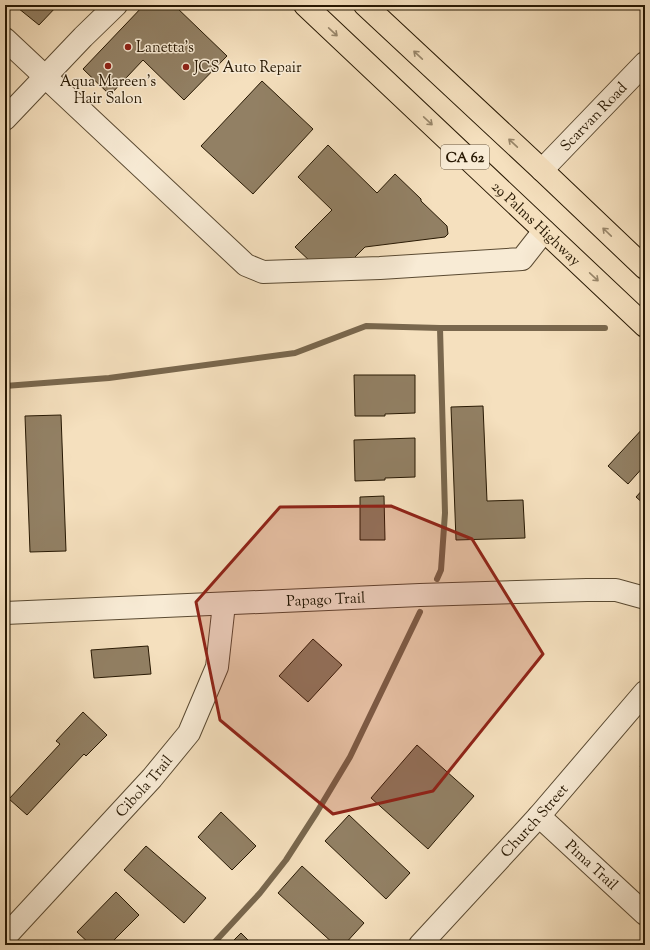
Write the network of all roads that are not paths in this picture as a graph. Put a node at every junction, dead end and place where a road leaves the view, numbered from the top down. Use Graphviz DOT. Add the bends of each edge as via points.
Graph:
graph roads {
  1 [pos="116,5"];
  2 [pos="305,5"];
  3 [pos="365,5"];
  4 [pos="5,39"];
  5 [pos="645,63"];
  6 [pos="45,77"];
  7 [pos="7,114"];
  8 [pos="542,170"];
  9 [pos="544,231"];
  10 [pos="645,268"];
  11 [pos="645,326"];
  12 [pos="645,598"];
  13 [pos="224,604"];
  14 [pos="5,613"];
  15 [pos="645,692"];
  16 [pos="539,816"];
  17 [pos="645,914"];
  18 [pos="5,937"];
  19 [pos="420,945"];
  1 -- 6 [label="street"];
  2 -- 9 [label="main road, 29 Palms Highway / CA 62, one-way"];
  8 -- 3 [label="main road, CA 62, one-way"];
  4 -- 6 [label="street"];
  5 -- 8 [label="street, Scarvan Road"];
  6 -- 7 [label="street"];
  6 -- 9 [label="street" via="246,265 263,272 522,259"];
  10 -- 8 [label="main road, CA 62, one-way"];
  9 -- 11 [label="main road, 29 Palms Highway / CA 62, one-way"];
  12 -- 13 [label="street, Papago Trail" via="616,590 587,590"];
  13 -- 14 [label="street, Papago Trail"];
  13 -- 18 [label="street, Cibola Trail" via="217,667 189,733 152,778"];
  15 -- 16 [label="street, Church Street"];
  16 -- 17 [label="street, Pima Trail"];
  16 -- 19 [label="street, Church Street"];
}
